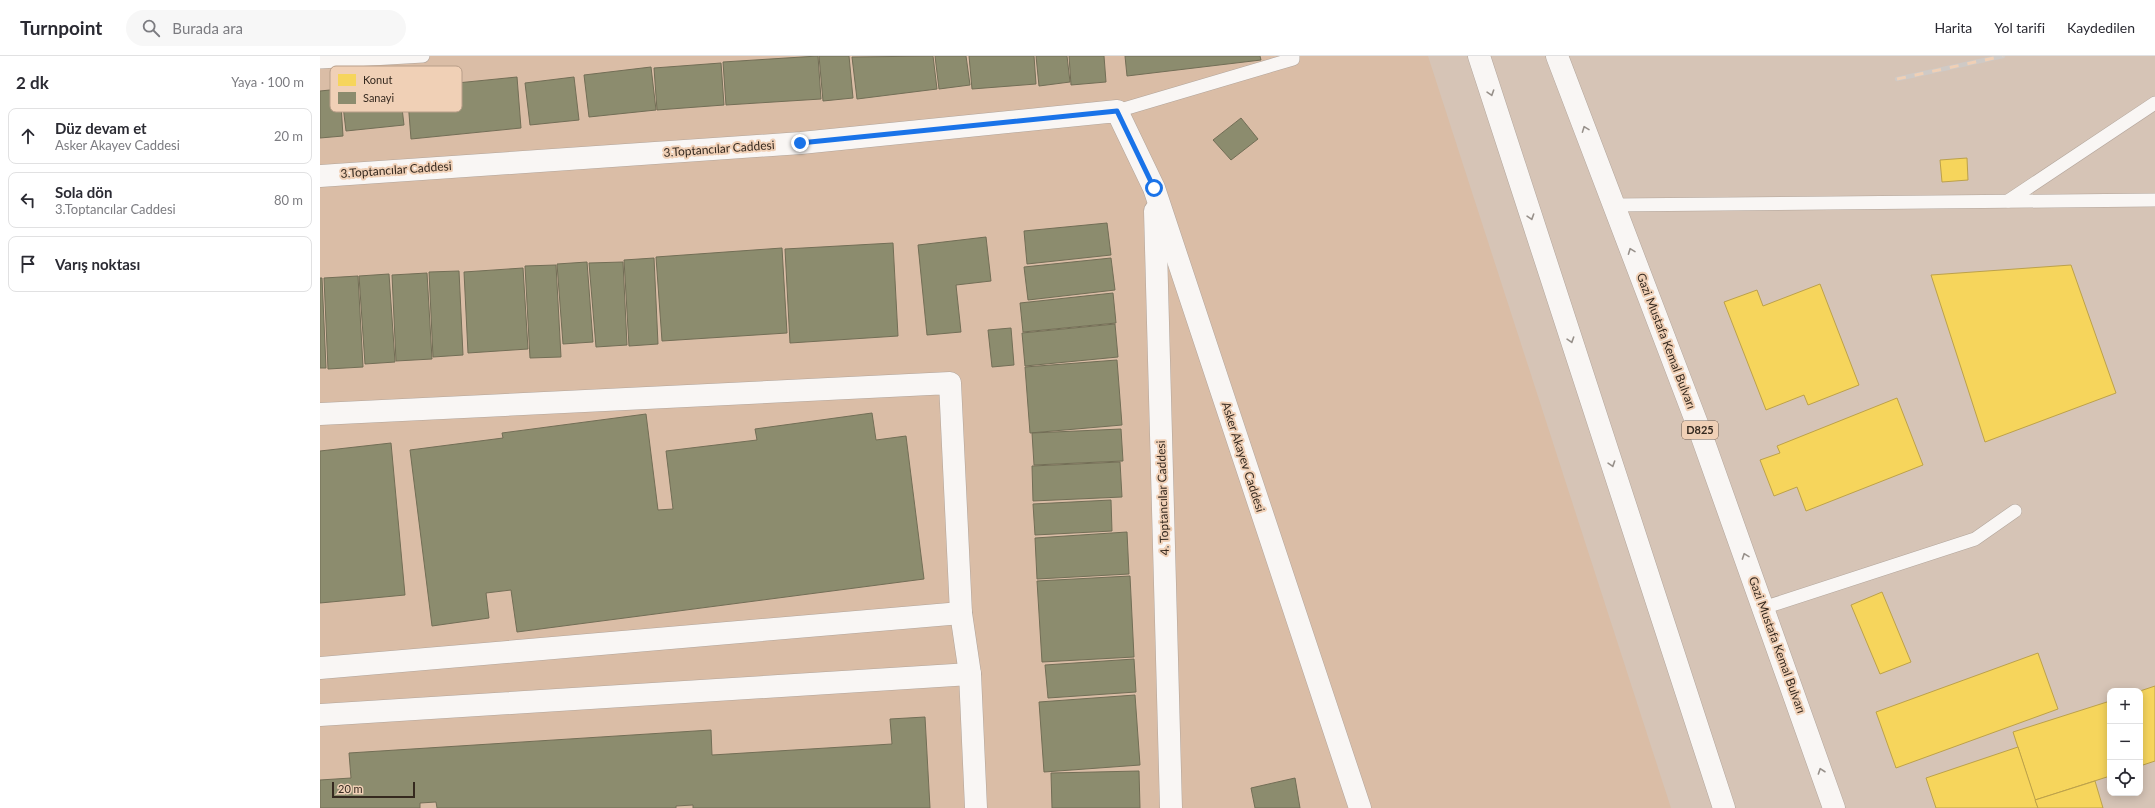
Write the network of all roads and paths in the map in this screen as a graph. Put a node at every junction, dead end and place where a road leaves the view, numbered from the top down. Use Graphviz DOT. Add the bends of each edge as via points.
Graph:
graph roads {
  1 [pos="423,56"];
  2 [pos="1293,56"];
  3 [pos="1479,56"];
  4 [pos="1557,56"];
  5 [pos="320,62"];
  6 [pos="2155,103"];
  7 [pos="1117,111"];
  8 [pos="320,176"];
  9 [pos="1154,188"];
  10 [pos="2155,200"];
  11 [pos="2008,201"];
  12 [pos="1614,205"];
  13 [pos="320,414"];
  14 [pos="2015,511"];
  15 [pos="1763,608"];
  16 [pos="961,613"];
  17 [pos="320,668"];
  18 [pos="970,674"];
  19 [pos="320,715"];
  20 [pos="976,808"];
  21 [pos="1171,808"];
  22 [pos="1360,808"];
  23 [pos="1724,808"];
  24 [pos="1834,808"];
  1 -- 5 [label="lane"];
  2 -- 7 [label="lane" via="1293,59"];
  3 -- 23 [label="main road, one-way"];
  12 -- 4 [label="main road, Gazi Mustafa Kemal Bulvarı / D825, one-way"];
  6 -- 11 [label="lane"];
  7 -- 8 [label="main road, 3.Toptancılar Caddesi" via="800,143"];
  7 -- 9 [label="main road, Asker Akayev Caddesi"];
  9 -- 21 [label="main road, 4. Toptancılar Caddesi"];
  9 -- 22 [label="main road, Asker Akayev Caddesi"];
  10 -- 11 [label="lane"];
  11 -- 12 [label="lane"];
  15 -- 12 [label="main road, Gazi Mustafa Kemal Bulvarı / D825, one-way" via="1701,434"];
  13 -- 16 [label="main road" via="950,383"];
  14 -- 15 [label="lane" via="1975,539"];
  24 -- 15 [label="main road, Gazi Mustafa Kemal Bulvarı / D825, one-way"];
  16 -- 17 [label="main road"];
  16 -- 18 [label="main road"];
  18 -- 19 [label="main road"];
  18 -- 20 [label="main road"];
}
